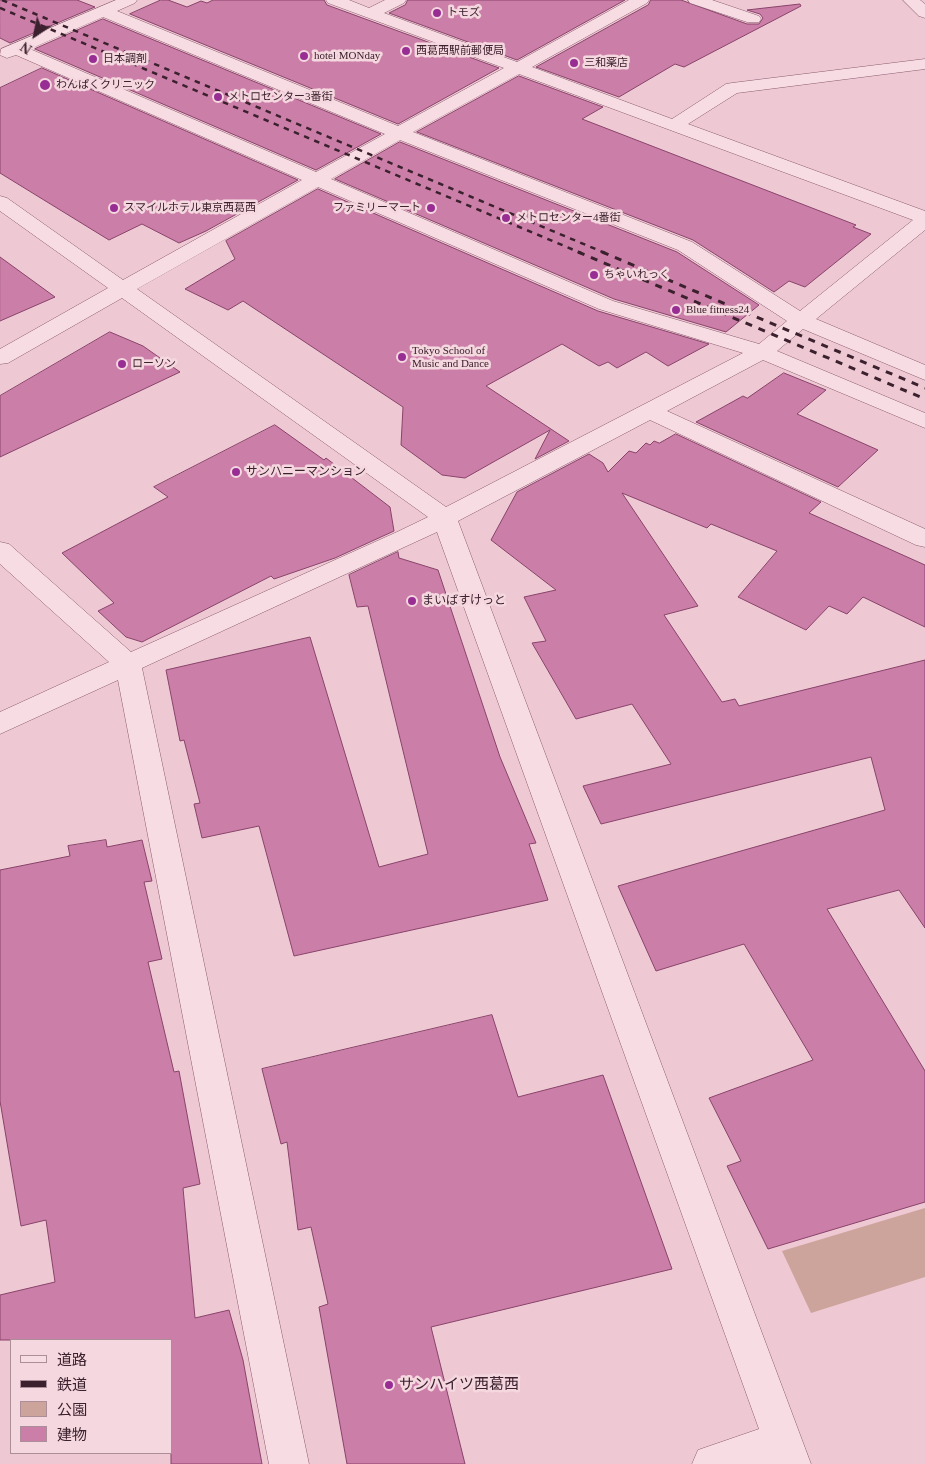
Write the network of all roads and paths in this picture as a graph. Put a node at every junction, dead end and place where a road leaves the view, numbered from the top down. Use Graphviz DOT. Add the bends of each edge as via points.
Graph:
graph roads {
  1 [pos="334,0"];
  2 [pos="398,0"];
  3 [pos="641,0"];
  4 [pos="696,0"];
  5 [pos="911,0"];
  6 [pos="116,3"];
  7 [pos="371,13"];
  8 [pos="925,13"];
  9 [pos="753,18"];
  10 [pos="8,52"];
  11 [pos="925,64"];
  12 [pos="517,69"];
  13 [pos="674,126"];
  14 [pos="399,133"];
  15 [pos="316,179"];
  16 [pos="0,202"];
  17 [pos="925,219"];
  18 [pos="123,288"];
  19 [pos="800,320"];
  20 [pos="762,352"];
  21 [pos="0,358"];
  22 [pos="925,373"];
  23 [pos="650,411"];
  24 [pos="925,421"];
  25 [pos="444,517"];
  26 [pos="925,539"];
  27 [pos="0,550"];
  28 [pos="128,664"];
  29 [pos="0,724"];
  30 [pos="787,1452"];
  31 [pos="289,1464"];
  32 [pos="712,1464"];
  1 -- 7 [label="street"];
  2 -- 7 [label="street"];
  3 -- 12 [label="street"];
  4 -- 9 [label="street"];
  5 -- 8 [label="street"];
  6 -- 10 [label="street"];
  6 -- 14 [label="street"];
  7 -- 12 [label="street"];
  10 -- 15 [label="street"];
  11 -- 13 [label="street" via="732,88"];
  12 -- 13 [label="street"];
  12 -- 14 [label="street"];
  13 -- 17 [label="street"];
  14 -- 15 [label="street"];
  14 -- 19 [label="street" via="685,246"];
  15 -- 18 [label="street"];
  15 -- 20 [label="street" via="606,305"];
  16 -- 18 [label="street"];
  17 -- 19 [label="street"];
  18 -- 21 [label="street"];
  18 -- 25 [label="street"];
  19 -- 20 [label="street"];
  19 -- 22 [label="street"];
  20 -- 23 [label="street"];
  20 -- 24 [label="street"];
  23 -- 25 [label="street"];
  23 -- 26 [label="street"];
  25 -- 28 [label="street" via="406,538"];
  25 -- 30 [label="street"];
  27 -- 28 [label="street"];
  28 -- 29 [label="street"];
  28 -- 31 [label="street"];
  30 -- 32 [label="street"];
}
